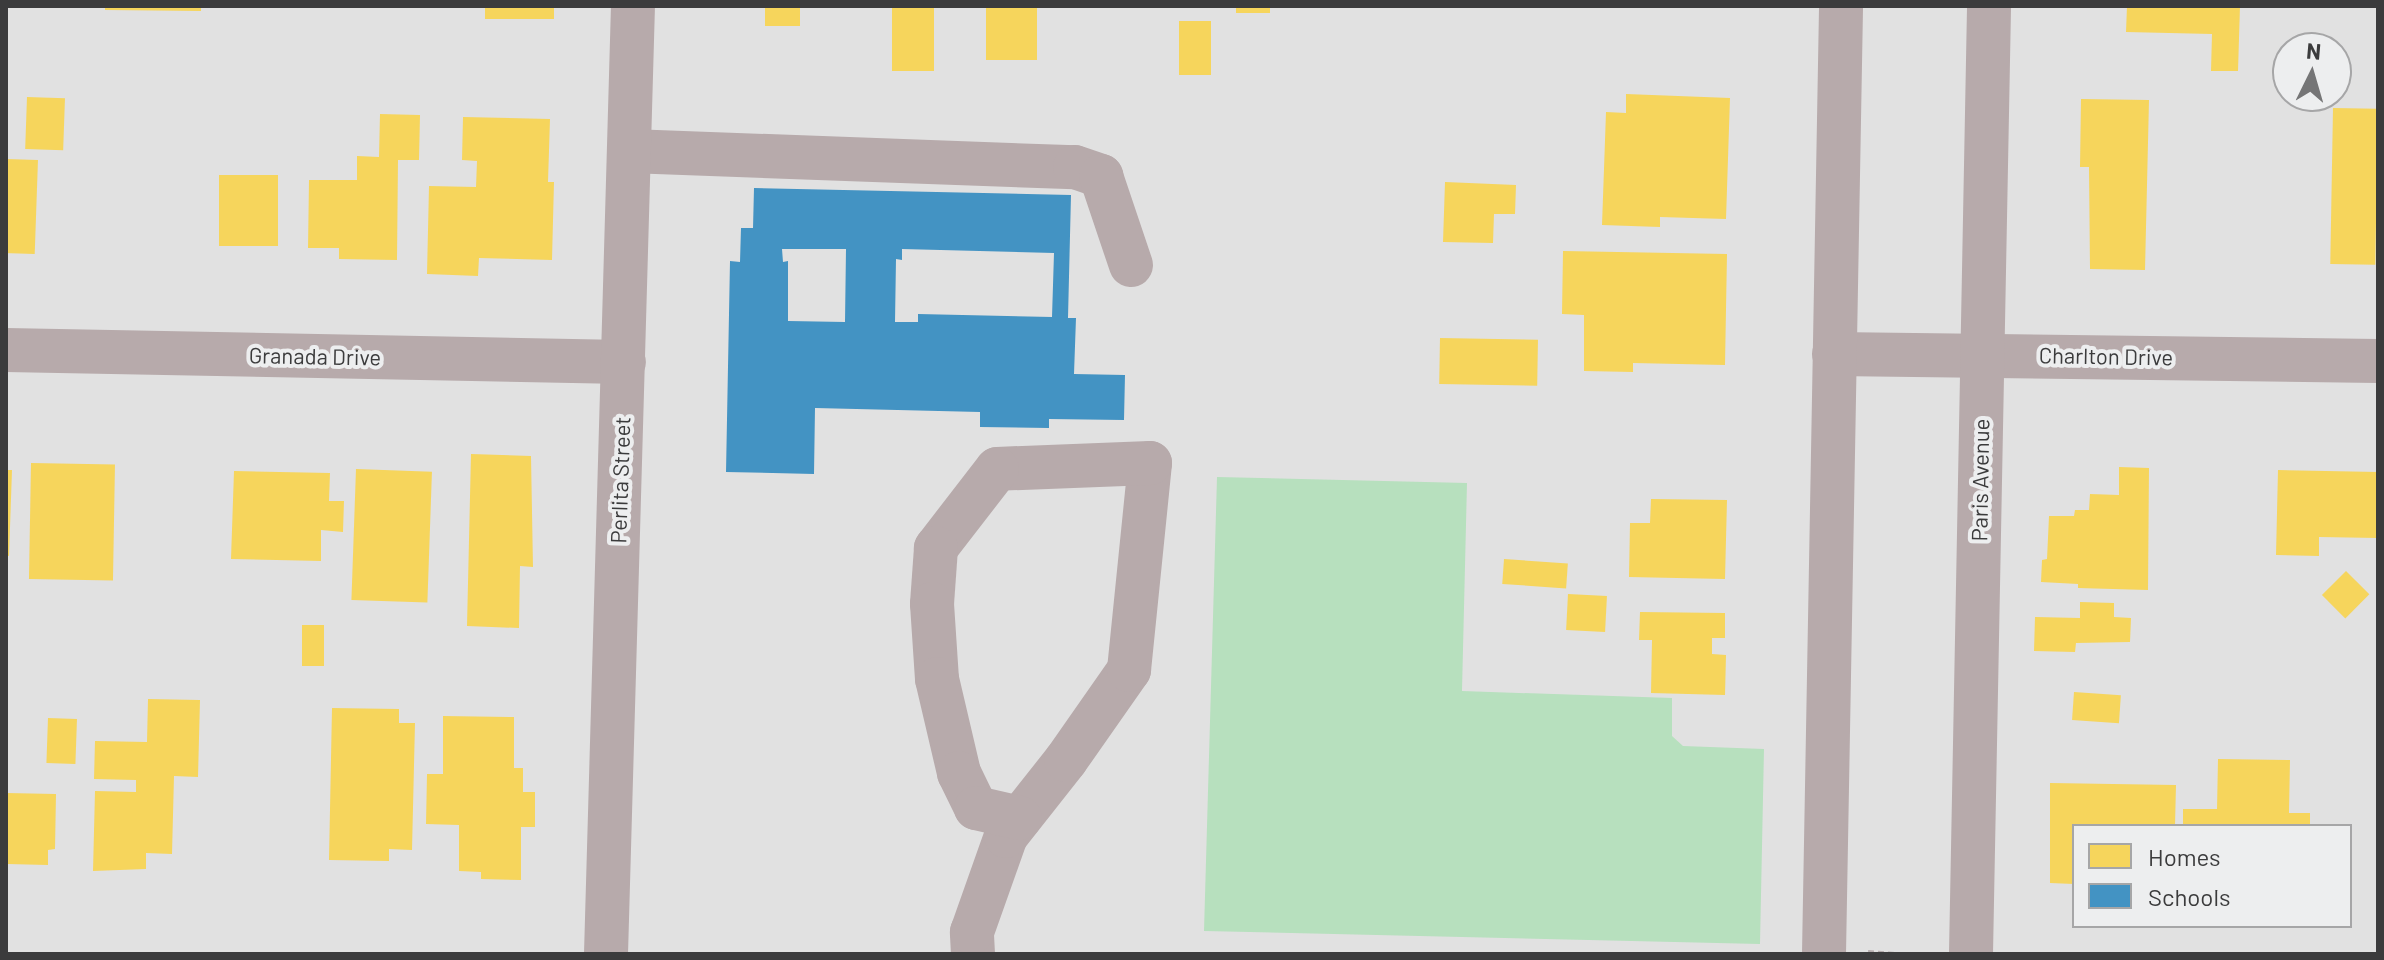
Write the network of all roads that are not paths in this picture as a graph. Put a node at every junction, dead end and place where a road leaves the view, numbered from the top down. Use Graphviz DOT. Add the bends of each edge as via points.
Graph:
graph roads {
  1 [pos="633,6"];
  2 [pos="1841,6"];
  3 [pos="1989,6"];
  4 [pos="629,151"];
  5 [pos="1131,265"];
  6 [pos="6,350"];
  7 [pos="1834,354"];
  8 [pos="1982,354"];
  9 [pos="2378,361"];
  10 [pos="624,362"];
  11 [pos="1020,818"];
  12 [pos="1838,953"];
  13 [pos="606,954"];
  14 [pos="973,954"];
  15 [pos="1971,954"];
  1 -- 4 [label="street, Perlita Street"];
  2 -- 7 [label="street"];
  3 -- 8 [label="street, Paris Avenue"];
  4 -- 5 [label="street" via="1075,167 1101,176"];
  4 -- 10 [label="street, Perlita Street"];
  6 -- 10 [label="street, Granada Drive"];
  7 -- 8 [label="street, Charlton Drive"];
  7 -- 12 [label="street"];
  8 -- 9 [label="street, Charlton Drive"];
  8 -- 15 [label="street, Paris Avenue"];
  10 -- 13 [label="street, Perlita Street"];
  11 -- 11 [label="street" via="1129,670 1150,463 997,469 936,548 932,604 937,679 959,773 976,808"];
  11 -- 14 [label="street" via="1006,836 972,932"];
}
